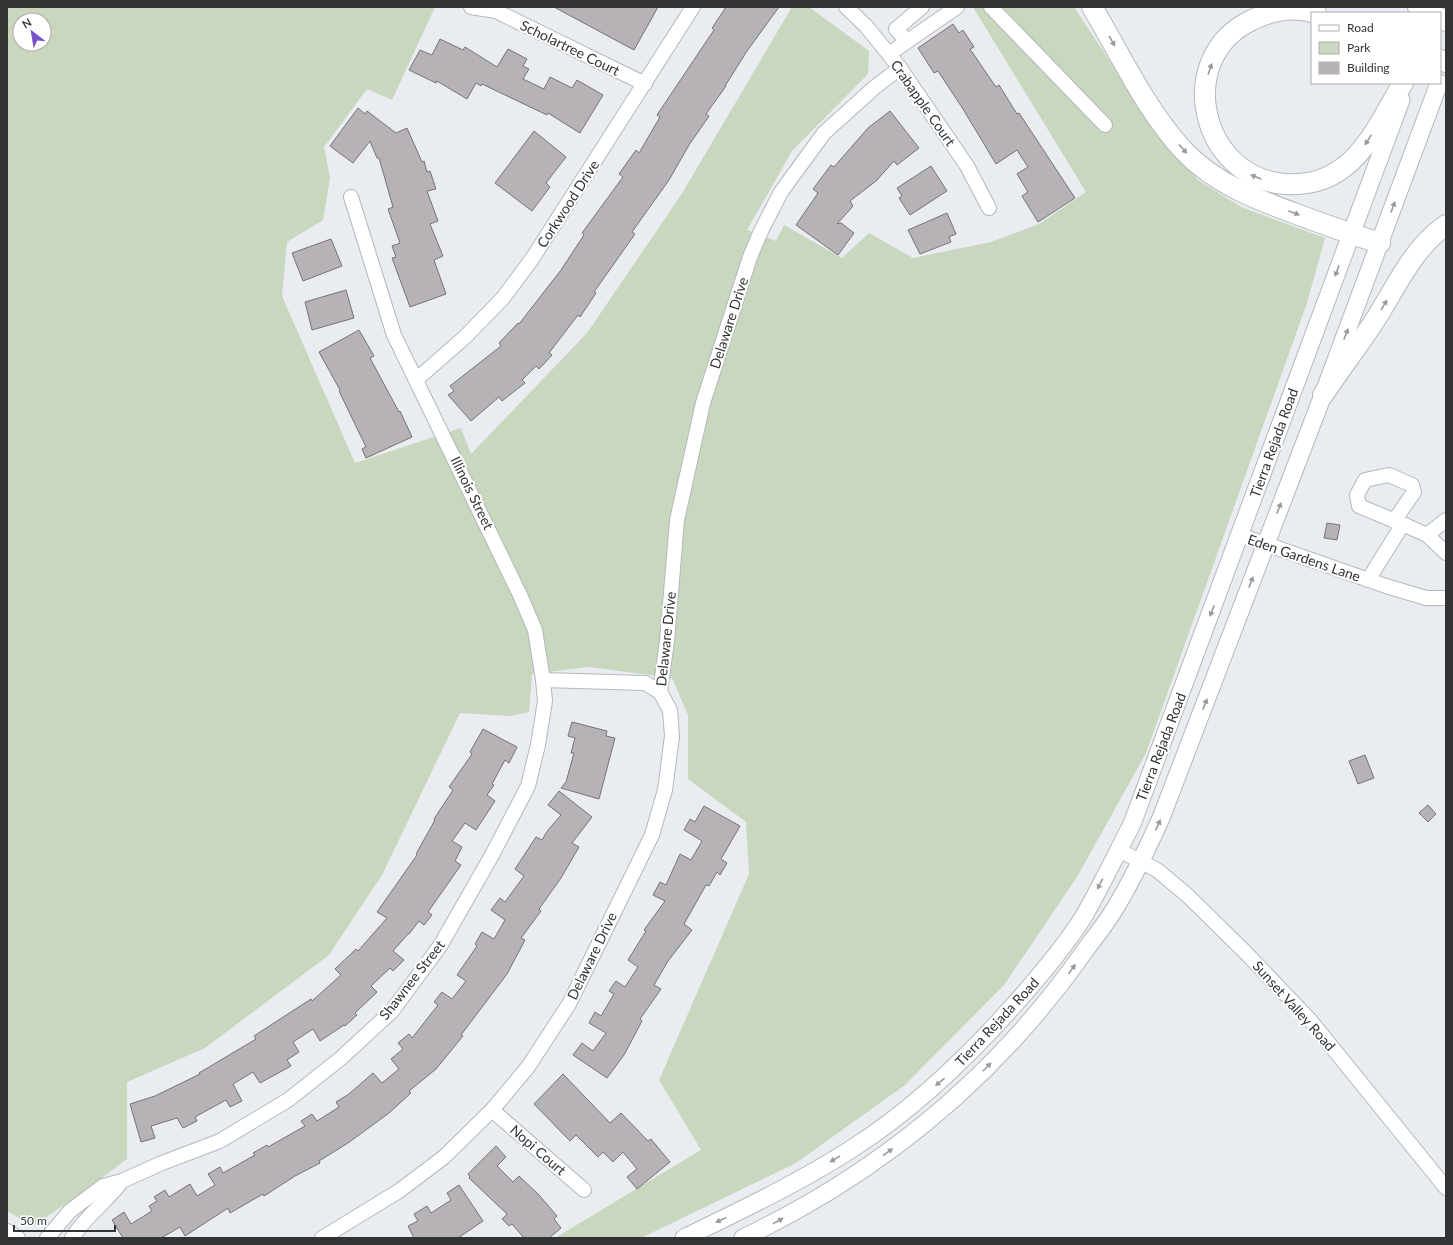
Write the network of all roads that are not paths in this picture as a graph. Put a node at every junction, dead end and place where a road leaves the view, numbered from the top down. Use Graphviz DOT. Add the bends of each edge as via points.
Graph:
graph roads {
  1 [pos="471,7"];
  2 [pos="693,7"];
  3 [pos="846,7"];
  4 [pos="922,7"];
  5 [pos="957,7"];
  6 [pos="991,7"];
  7 [pos="1092,7"];
  8 [pos="1418,7"];
  9 [pos="1311,12"];
  10 [pos="1430,12"];
  11 [pos="907,41"];
  12 [pos="889,54"];
  13 [pos="1446,62"];
  14 [pos="900,68"];
  15 [pos="1441,76"];
  16 [pos="645,84"];
  17 [pos="1402,84"];
  18 [pos="1407,84"];
  19 [pos="1439,84"];
  20 [pos="1105,125"];
  21 [pos="351,197"];
  22 [pos="990,208"];
  23 [pos="1446,225"];
  24 [pos="1351,234"];
  25 [pos="1380,243"];
  26 [pos="416,379"];
  27 [pos="1322,395"];
  28 [pos="1446,520"];
  29 [pos="1240,535"];
  30 [pos="1427,535"];
  31 [pos="1266,544"];
  32 [pos="1446,553"];
  33 [pos="1368,580"];
  34 [pos="1446,598"];
  35 [pos="543,680"];
  36 [pos="660,692"];
  37 [pos="1119,850"];
  38 [pos="1141,860"];
  39 [pos="492,1110"];
  40 [pos="122,1181"];
  41 [pos="1446,1188"];
  42 [pos="584,1190"];
  43 [pos="67,1214"];
  44 [pos="82,1223"];
  45 [pos="7,1231"];
  46 [pos="18,1238"];
  47 [pos="47,1238"];
  48 [pos="72,1238"];
  49 [pos="322,1238"];
  50 [pos="684,1238"];
  51 [pos="743,1238"];
  1 -- 16 [label="street, Scholartree Court" via="496,11"];
  2 -- 16 [label="street, Corkwood Drive"];
  3 -- 12 [label="street, Crabapple Court"];
  4 -- 11 [label="street" via="896,29"];
  5 -- 11 [label="street"];
  6 -- 20 [label="street"];
  7 -- 24 [label="highway, one-way" via="1157,118 1184,151 1202,168 1254,198"];
  8 -- 10 [label="highway"];
  17 -- 9 [label="highway, one-way" via="1360,152 1345,167 1325,180 1303,185 1270,183 1246,172 1223,152 1208,124 1204,97 1208,69 1223,41 1244,23 1265,14 1288,9"];
  11 -- 12 [label="street"];
  12 -- 14 [label="street, Crabapple Court"];
  13 -- 15 [label="main road"];
  14 -- 22 [label="street, Crabapple Court" via="967,166"];
  14 -- 36 [label="street, Delaware Drive" via="874,87 824,133 781,192 750,257 701,410 678,520"];
  16 -- 26 [label="street, Corkwood Drive" via="532,259 507,292 465,337"];
  18 -- 24 [label="main road, Tierra Rejada Road"];
  25 -- 19 [label="main road, Tierra Rejada Road, one-way"];
  21 -- 26 [label="street, Illinois Street" via="394,335"];
  27 -- 23 [label="highway, one-way" via="1376,318 1407,265"];
  24 -- 25 [label="highway"];
  24 -- 29 [label="main road, Tierra Rejada Road, one-way"];
  27 -- 25 [label="main road, Tierra Rejada Road, one-way"];
  26 -- 35 [label="street, Illinois Street" via="535,630"];
  31 -- 27 [label="main road, Tierra Rejada Road, one-way"];
  28 -- 30 [label="street"];
  29 -- 31 [label="street, Eden Gardens Lane"];
  29 -- 37 [label="main road, Tierra Rejada Road, one-way" via="1132,824"];
  30 -- 32 [label="street"];
  30 -- 33 [label="street" via="1400,523 1401,527"];
  31 -- 33 [label="street, Eden Gardens Lane"];
  38 -- 31 [label="main road, Tierra Rejada Road, one-way" via="1161,818"];
  33 -- 34 [label="street, Eden Gardens Lane" via="1426,598"];
  35 -- 36 [label="street" via="645,684"];
  35 -- 40 [label="street, Shawnee Street" via="545,701 528,786 492,856 440,946 392,1011 340,1059 288,1100 242,1129 220,1141"];
  36 -- 39 [label="street, Delaware Drive" via="670,710 672,736 665,790 652,834 569,1004 528,1067"];
  37 -- 38 [label="street, Sunset Valley Road"];
  37 -- 50 [label="main road, Tierra Rejada Road, one-way" via="1084,916 1057,954 993,1028 946,1077 888,1124 853,1148 769,1196"];
  38 -- 41 [label="street, Sunset Valley Road" via="1186,895 1246,953 1304,1015"];
  51 -- 38 [label="main road, Tierra Rejada Road, one-way" via="830,1192 867,1167 920,1128 976,1078 1046,1004 1114,911"];
  39 -- 42 [label="street, Nopi Court"];
  39 -- 49 [label="street, Delaware Drive" via="444,1158 399,1191"];
  40 -- 43 [label="street, Shawnee Street" via="103,1186"];
  40 -- 44 [label="street, Shawnee Street" via="110,1197"];
  43 -- 44 [label="street"];
  43 -- 47 [label="street, Shawnee Street"];
  44 -- 48 [label="street, Shawnee Street"];
  45 -- 46 [label="street"];
}
